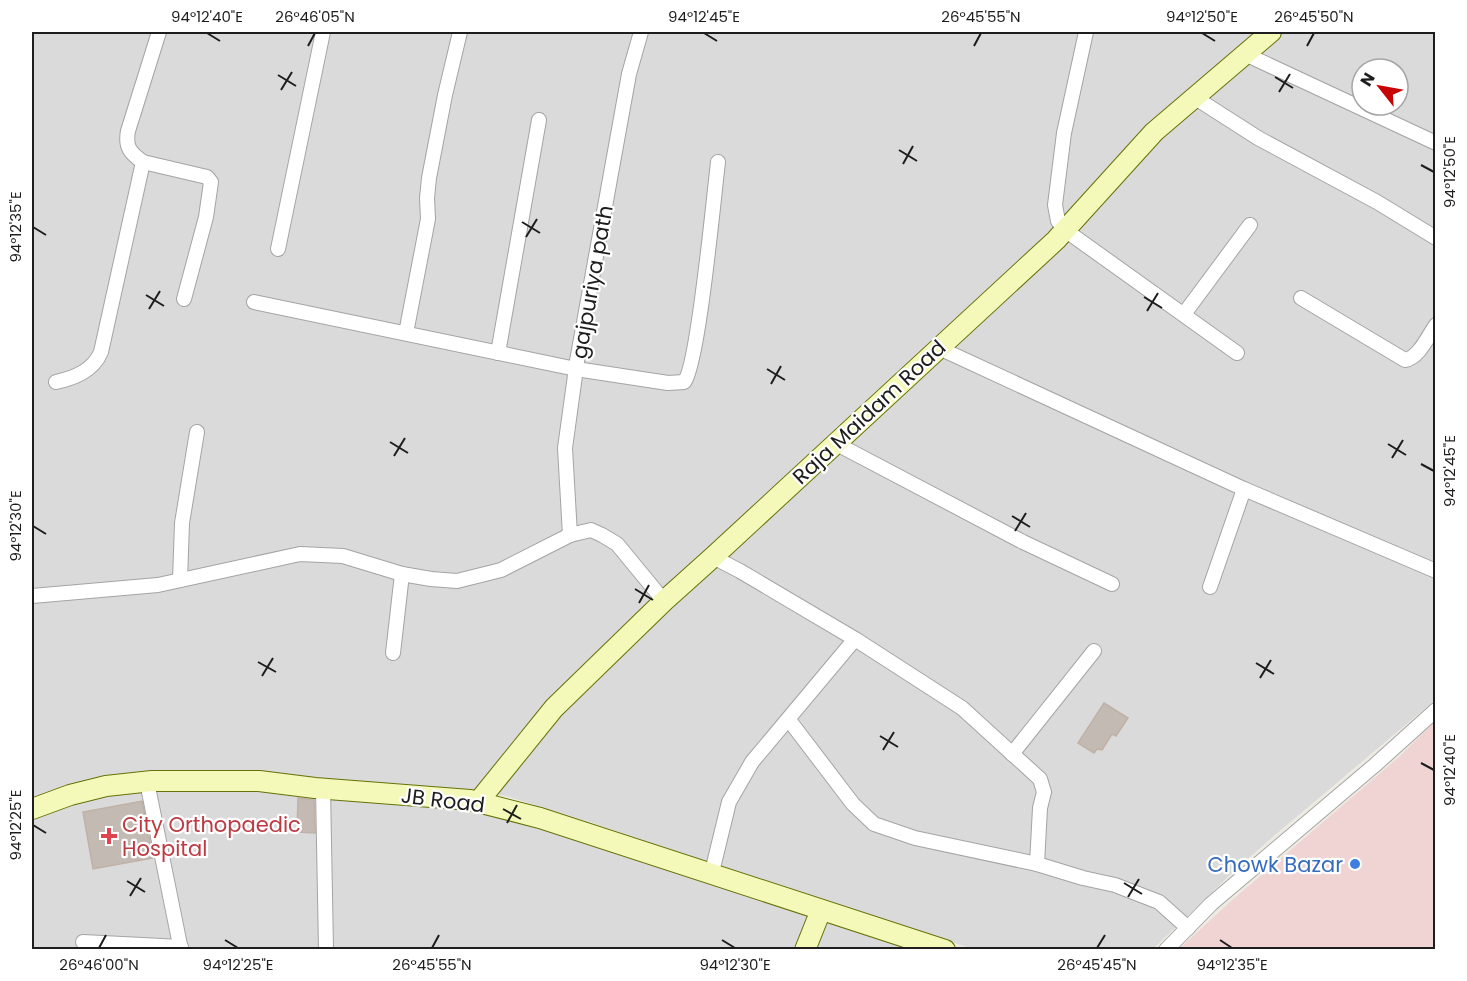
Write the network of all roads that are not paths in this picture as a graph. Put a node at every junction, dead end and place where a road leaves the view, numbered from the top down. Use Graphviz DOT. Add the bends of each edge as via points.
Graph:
graph roads {
  1 [pos="159,32"];
  2 [pos="323,32"];
  3 [pos="460,32"];
  4 [pos="641,32"];
  5 [pos="1086,32"];
  6 [pos="1271,32"];
  7 [pos="1245,54"];
  8 [pos="1194,97"];
  9 [pos="539,120"];
  10 [pos="1436,143"];
  11 [pos="143,162"];
  12 [pos="718,162"];
  13 [pos="1250,225"];
  14 [pos="1065,230"];
  15 [pos="1436,238"];
  16 [pos="278,249"];
  17 [pos="1301,298"];
  18 [pos="184,299"];
  19 [pos="254,302"];
  20 [pos="1184,314"];
  21 [pos="1436,325"];
  22 [pos="406,333"];
  23 [pos="939,348"];
  24 [pos="498,352"];
  25 [pos="1237,353"];
  26 [pos="576,369"];
  27 [pos="56,382"];
  28 [pos="197,432"];
  29 [pos="835,443"];
  30 [pos="1244,489"];
  31 [pos="570,535"];
  32 [pos="713,557"];
  33 [pos="1436,571"];
  34 [pos="402,574"];
  35 [pos="180,580"];
  36 [pos="1112,584"];
  37 [pos="1210,587"];
  38 [pos="32,596"];
  39 [pos="663,601"];
  40 [pos="855,639"];
  41 [pos="1094,651"];
  42 [pos="393,653"];
  43 [pos="1436,710"];
  44 [pos="789,720"];
  45 [pos="1012,754"];
  46 [pos="147,782"];
  47 [pos="323,788"];
  48 [pos="478,802"];
  49 [pos="32,809"];
  50 [pos="1037,864"];
  51 [pos="712,872"];
  52 [pos="821,910"];
  53 [pos="1188,928"];
  54 [pos="83,942"];
  55 [pos="916,945"];
  56 [pos="181,948"];
  57 [pos="326,950"];
  58 [pos="805,950"];
  59 [pos="945,950"];
  60 [pos="1166,950"];
  1 -- 11 [label="street" via="126,139 129,150"];
  2 -- 16 [label="street"];
  3 -- 22 [label="street" via="429,178 428,219"];
  4 -- 26 [label="street, gajpuriya path" via="629,74"];
  5 -- 14 [label="street" via="1064,133 1054,205"];
  6 -- 7 [label="street, Raja Maidam Road"];
  7 -- 8 [label="street, Raja Maidam Road"];
  7 -- 10 [label="street"];
  8 -- 14 [label="street, Raja Maidam Road" via="1154,132"];
  8 -- 15 [label="street"];
  9 -- 24 [label="street"];
  11 -- 18 [label="street" via="207,177 211,182"];
  11 -- 27 [label="street" via="98,358 86,371"];
  12 -- 26 [label="street" via="697,333 687,379 677,384"];
  13 -- 20 [label="street"];
  14 -- 20 [label="street"];
  14 -- 23 [label="street, Raja Maidam Road"];
  17 -- 21 [label="street" via="1405,360 1417,354"];
  19 -- 22 [label="street"];
  20 -- 25 [label="street"];
  22 -- 24 [label="street"];
  23 -- 29 [label="street, Raja Maidam Road"];
  23 -- 30 [label="street"];
  24 -- 26 [label="street"];
  26 -- 31 [label="street, gajpuriya path" via="565,448"];
  28 -- 35 [label="street" via="182,523"];
  29 -- 32 [label="street, Raja Maidam Road"];
  29 -- 36 [label="street"];
  30 -- 33 [label="street"];
  30 -- 37 [label="street"];
  31 -- 34 [label="street" via="480,577 457,581"];
  31 -- 39 [label="street" via="591,530 617,544"];
  32 -- 39 [label="street, Raja Maidam Road"];
  32 -- 40 [label="street"];
  34 -- 35 [label="street" via="343,556 300,554"];
  34 -- 42 [label="street"];
  35 -- 38 [label="street"];
  39 -- 48 [label="street, Raja Maidam Road" via="554,708"];
  40 -- 44 [label="street"];
  40 -- 45 [label="street" via="962,708"];
  41 -- 45 [label="street"];
  43 -- 53 [label="street"];
  44 -- 50 [label="street" via="853,804 874,824 915,838"];
  44 -- 51 [label="street" via="738,784 729,802"];
  45 -- 50 [label="street" via="1043,786"];
  46 -- 47 [label="street, JB Road" via="259,781"];
  46 -- 49 [label="street, JB Road" via="106,786"];
  46 -- 56 [label="street"];
  47 -- 48 [label="street, JB Road"];
  47 -- 57 [label="street"];
  48 -- 51 [label="street, JB Road"];
  50 -- 53 [label="street" via="1115,885 1159,902"];
  51 -- 52 [label="street, JB Road"];
  52 -- 55 [label="street, JB Road"];
  52 -- 58 [label="street"];
  53 -- 60 [label="street"];
  54 -- 56 [label="street"];
  55 -- 59 [label="street, JB Road"];
}
